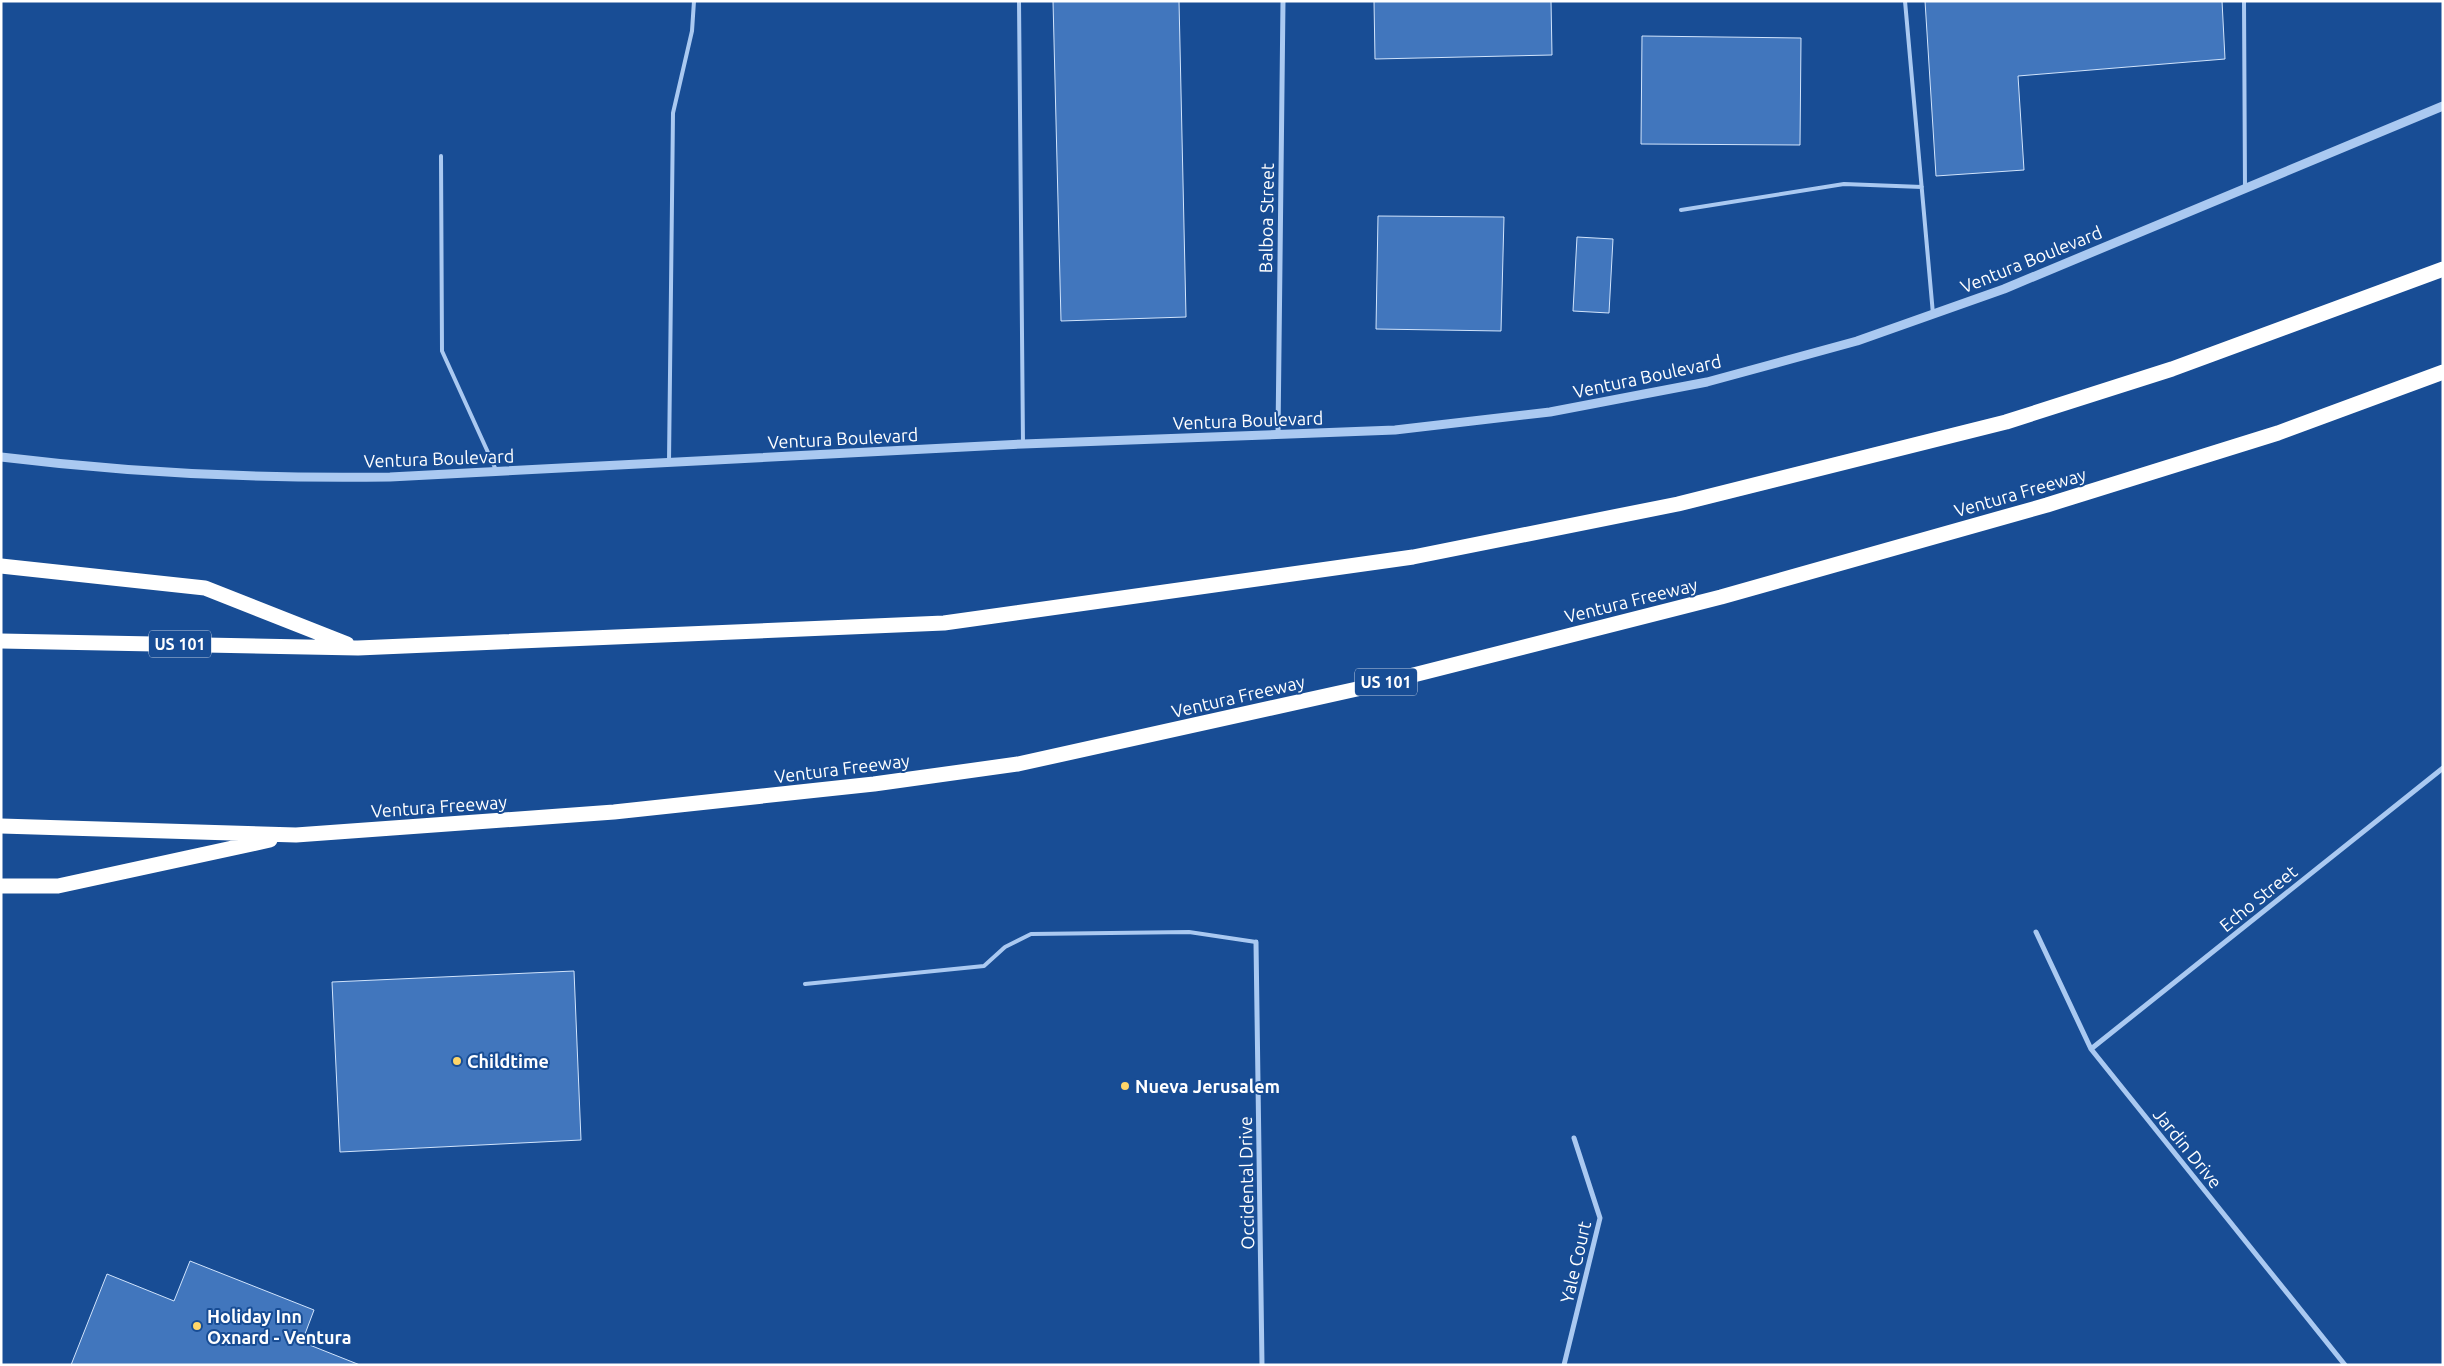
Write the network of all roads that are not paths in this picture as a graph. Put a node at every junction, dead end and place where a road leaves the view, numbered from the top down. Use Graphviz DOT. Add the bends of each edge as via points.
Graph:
graph roads {
  1 [pos="694,1"];
  2 [pos="1019,1"];
  3 [pos="1283,1"];
  4 [pos="1905,1"];
  5 [pos="2244,1"];
  6 [pos="2443,106"];
  7 [pos="441,156"];
  8 [pos="1922,187"];
  9 [pos="2245,188"];
  10 [pos="1681,210"];
  11 [pos="2443,269"];
  12 [pos="1933,314"];
  13 [pos="2443,372"];
  14 [pos="1278,435"];
  15 [pos="1023,444"];
  16 [pos="1,457"];
  17 [pos="669,464"];
  18 [pos="497,472"];
  19 [pos="1,566"];
  20 [pos="1,641"];
  21 [pos="358,648"];
  22 [pos="2442,770"];
  23 [pos="1,826"];
  24 [pos="296,835"];
  25 [pos="1,886"];
  26 [pos="2036,932"];
  27 [pos="1256,942"];
  28 [pos="806,984"];
  29 [pos="2091,1049"];
  30 [pos="1574,1138"];
  31 [pos="1262,1365"];
  32 [pos="1564,1365"];
  33 [pos="2345,1365"];
  1 -- 17 [label="lane" via="692,31 673,113"];
  2 -- 15 [label="lane"];
  3 -- 14 [label="street, Balboa Street"];
  4 -- 8 [label="lane"];
  5 -- 9 [label="lane"];
  6 -- 9 [label="street, Ventura Boulevard"];
  7 -- 18 [label="lane" via="442,351"];
  8 -- 10 [label="lane" via="1844,184"];
  8 -- 12 [label="lane"];
  9 -- 12 [label="street, Ventura Boulevard" via="2004,289"];
  11 -- 21 [label="highway, US 101" via="2172,369 2006,422 1678,504 1413,557 944,623"];
  12 -- 14 [label="street, Ventura Boulevard" via="1857,341 1707,382 1550,412 1395,430"];
  13 -- 24 [label="highway, Ventura Freeway / US 101" via="2278,433 2047,505 1721,597 1366,687 1018,764 874,784 614,812"];
  14 -- 15 [label="street, Ventura Boulevard"];
  15 -- 17 [label="street, Ventura Boulevard"];
  16 -- 18 [label="street, Ventura Boulevard" via="231,477 299,479"];
  17 -- 18 [label="street, Ventura Boulevard"];
  19 -- 21 [label="highway" via="205,588"];
  20 -- 21 [label="highway, US 101"];
  22 -- 29 [label="street, Echo Street"];
  23 -- 24 [label="highway, Ventura Freeway / US 101"];
  24 -- 25 [label="highway" via="58,886"];
  26 -- 29 [label="street, Jardin Drive"];
  27 -- 28 [label="lane" via="1189,932 1031,934 1005,947 984,966"];
  27 -- 31 [label="street, Occidental Drive"];
  29 -- 33 [label="street, Jardin Drive"];
  30 -- 32 [label="street, Yale Court" via="1600,1218"];
}
